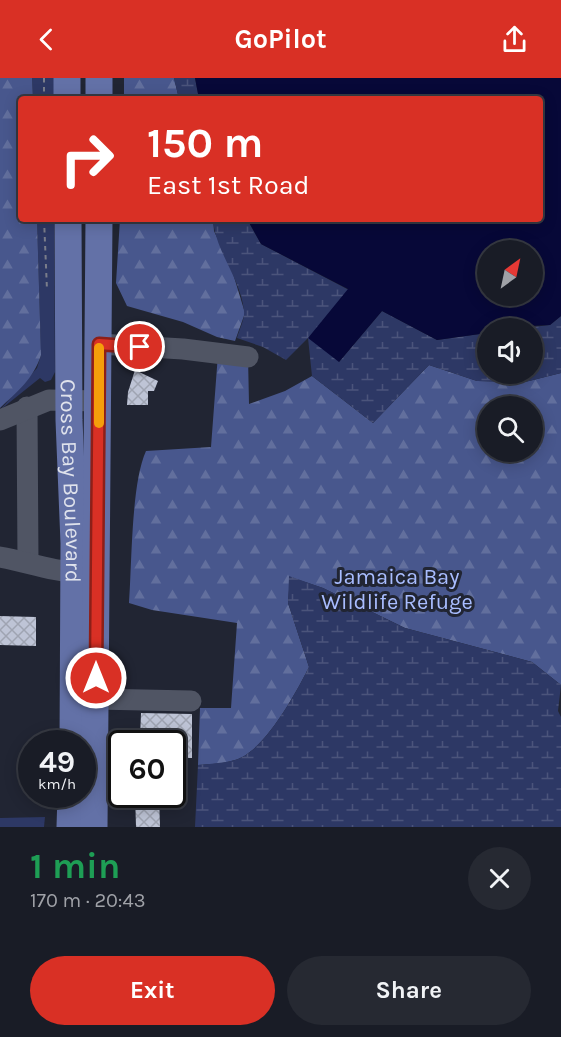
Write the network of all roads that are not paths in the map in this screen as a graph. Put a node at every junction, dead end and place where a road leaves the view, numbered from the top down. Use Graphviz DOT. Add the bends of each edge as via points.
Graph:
graph roads {
  1 [pos="67,78"];
  2 [pos="99,78"];
  3 [pos="67,96"];
  4 [pos="99,96"];
  5 [pos="68,222"];
  6 [pos="99,222"];
  7 [pos="99,344"];
  8 [pos="248,357"];
  9 [pos="99,401"];
  10 [pos="68,402"];
  11 [pos="27,407"];
  12 [pos="0,420"];
  13 [pos="0,558"];
  14 [pos="28,562"];
  15 [pos="74,572"];
  16 [pos="96,699"];
  17 [pos="191,701"];
  18 [pos="73,730"];
  19 [pos="71,808"];
  20 [pos="70,827"];
  21 [pos="94,827"];
  1 -- 3 [label="main road"];
  2 -- 4 [label="main road"];
  5 -- 10 [label="main road, Cross Bay Boulevard"];
  6 -- 7 [label="main road, Cross Bay Boulevard"];
  7 -- 8 [label="street"];
  7 -- 9 [label="main road, Cross Bay Boulevard"];
  9 -- 10 [label="street"];
  9 -- 16 [label="main road, Cross Bay Boulevard"];
  10 -- 11 [label="street" via="49,400"];
  10 -- 15 [label="main road, Cross Bay Boulevard"];
  11 -- 12 [label="street"];
  11 -- 14 [label="street"];
  13 -- 14 [label="street"];
  14 -- 15 [label="street"];
  15 -- 18 [label="main road, Cross Bay Boulevard"];
  16 -- 17 [label="street"];
  16 -- 21 [label="main road, Cross Bay Boulevard"];
  19 -- 20 [label="main road"];
}
